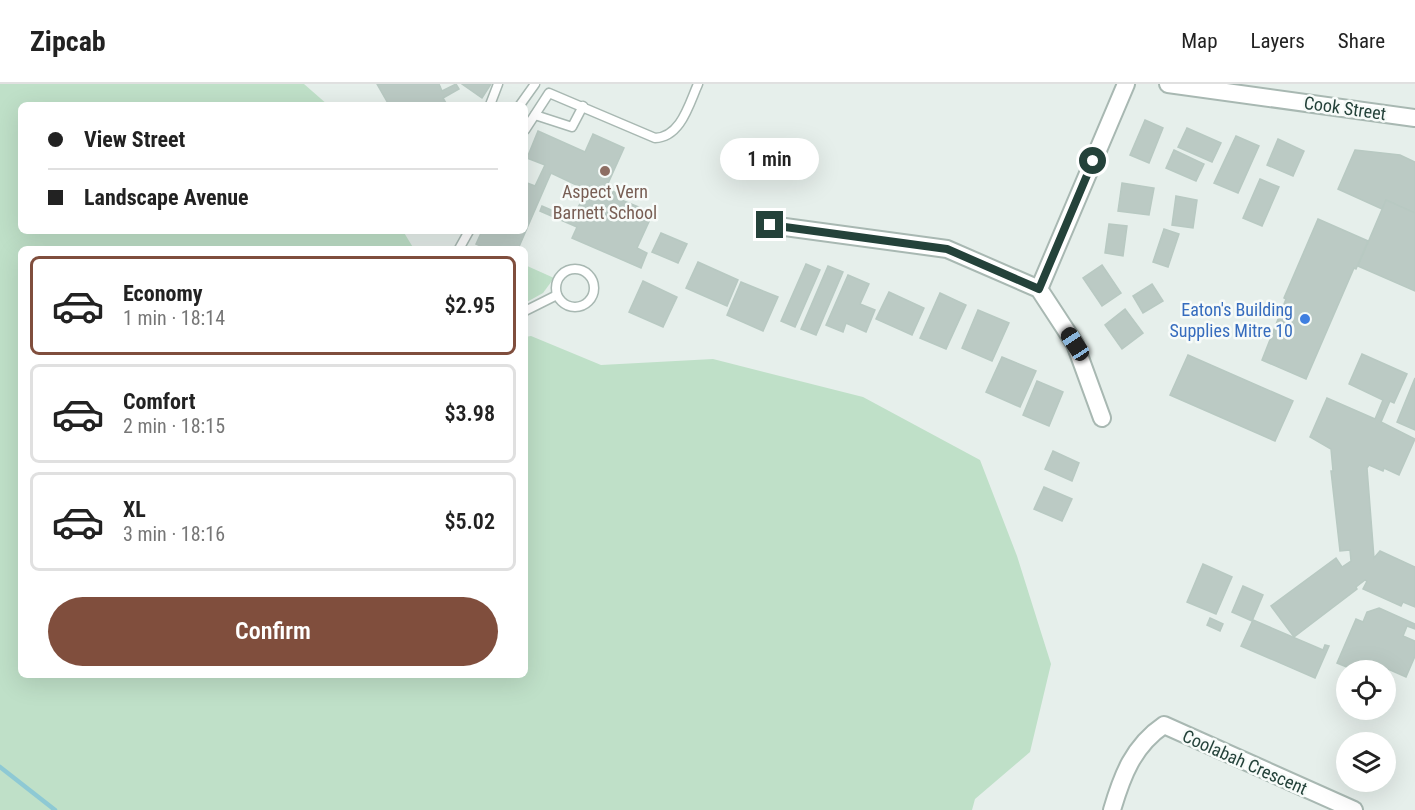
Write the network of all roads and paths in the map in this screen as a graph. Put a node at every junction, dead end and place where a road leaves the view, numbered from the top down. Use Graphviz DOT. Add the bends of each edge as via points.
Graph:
graph roads {
  1 [pos="498,84"];
  2 [pos="535,84"];
  3 [pos="698,84"];
  4 [pos="1126,84"];
  5 [pos="1168,84"];
  6 [pos="491,102"];
  7 [pos="522,102"];
  8 [pos="583,106"];
  9 [pos="535,115"];
  10 [pos="1415,118"];
  11 [pos="528,126"];
  12 [pos="770,225"];
  13 [pos="1039,289"];
  14 [pos="557,295"];
  15 [pos="528,310"];
  16 [pos="1102,418"];
  17 [pos="1112,810"];
  18 [pos="1354,810"];
  1 -- 6 [label="lane"];
  2 -- 7 [label="lane"];
  3 -- 8 [label="lane" via="682,121 660,138"];
  4 -- 13 [label="street"];
  5 -- 10 [label="street, Cook Street"];
  8 -- 9 [label="lane" via="549,93"];
  8 -- 9 [label="lane" via="572,127"];
  9 -- 11 [label="lane"];
  12 -- 13 [label="street" via="947,249"];
  13 -- 16 [label="street" via="1075,344"];
  14 -- 14 [label="lane" via="557,281 566,271 578,268 593,281 590,300 578,307 566,304"];
  14 -- 15 [label="lane"];
  17 -- 18 [label="street, Coolabah Crescent" via="1124,771 1147,736 1164,725"];
}
